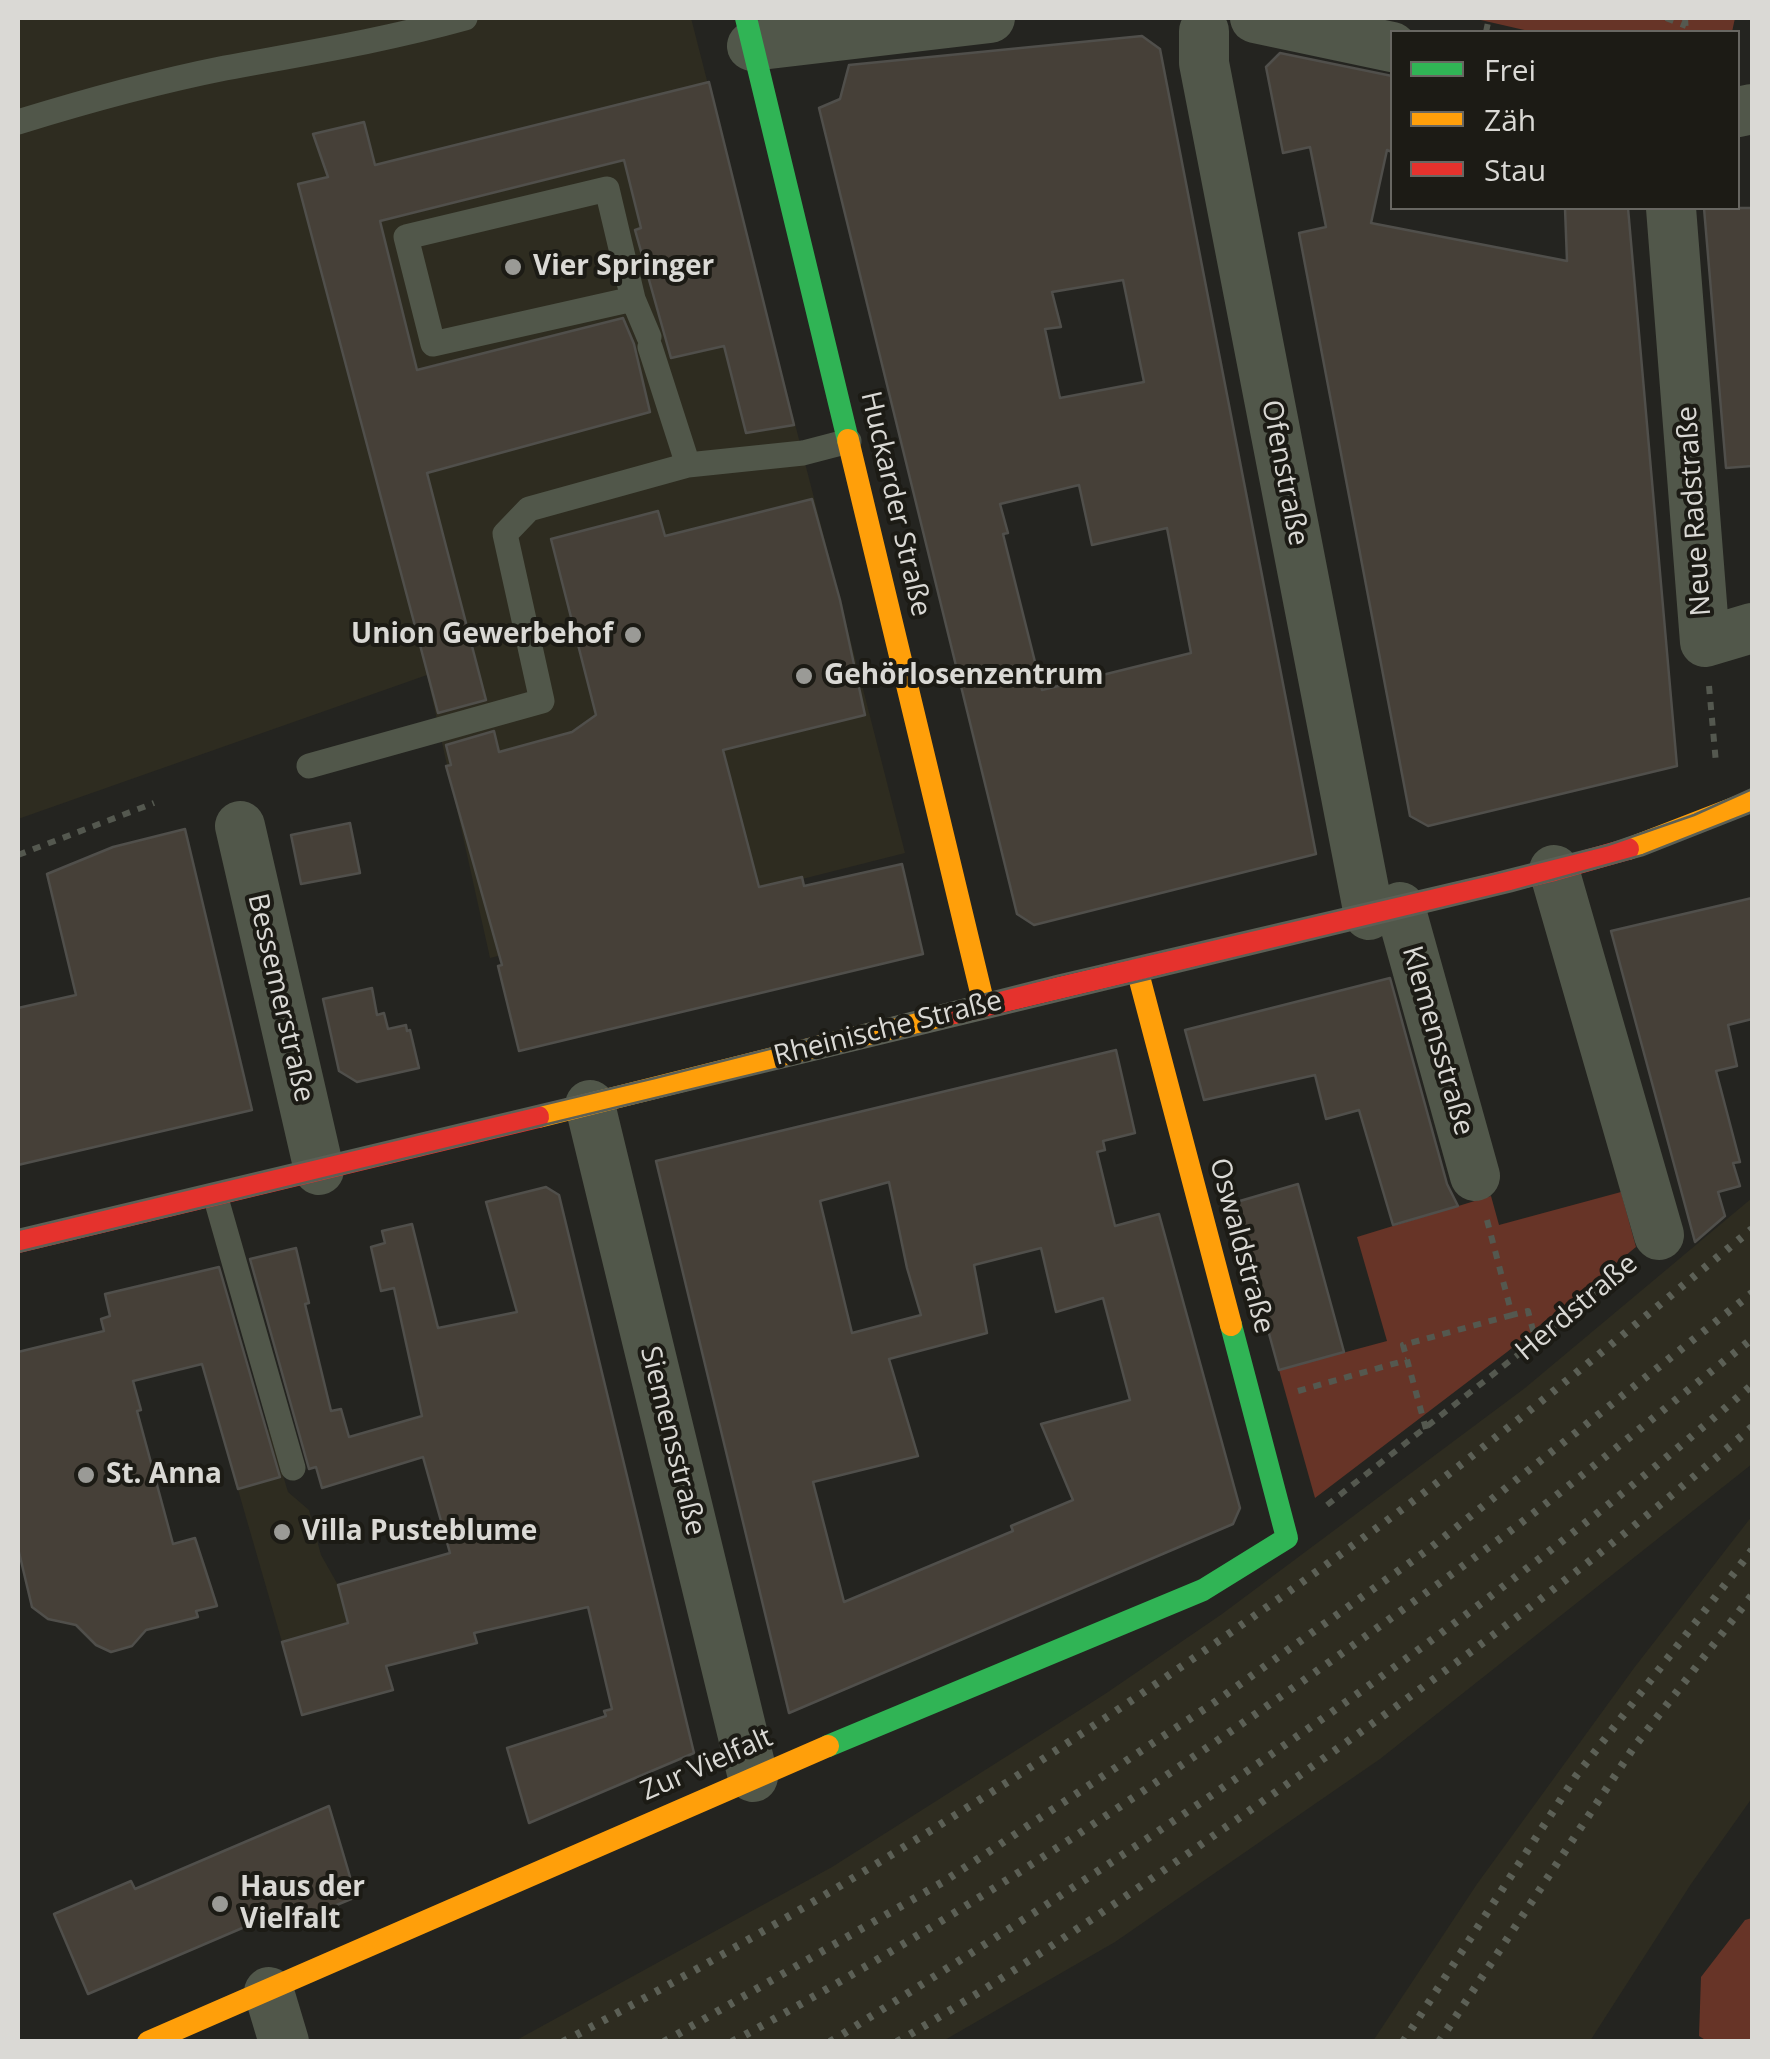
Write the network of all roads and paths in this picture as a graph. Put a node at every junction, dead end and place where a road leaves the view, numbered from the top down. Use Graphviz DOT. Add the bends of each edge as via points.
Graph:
graph roads {
  1 [pos="465,18"];
  2 [pos="990,18"];
  3 [pos="1255,18"];
  4 [pos="1666,18"];
  5 [pos="1209,22"];
  6 [pos="1685,26"];
  7 [pos="749,32"];
  8 [pos="1390,47"];
  9 [pos="18,122"];
  10 [pos="1672,210"];
  11 [pos="633,299"];
  12 [pos="849,441"];
  13 [pos="688,465"];
  14 [pos="1752,628"];
  15 [pos="1705,642"];
  16 [pos="309,766"];
  17 [pos="1752,801"];
  18 [pos="154,803"];
  19 [pos="1722,814"];
  20 [pos="240,826"];
  21 [pos="18,854"];
  22 [pos="1554,870"];
  23 [pos="1384,911"];
  24 [pos="1137,969"];
  25 [pos="984,1004"];
  26 [pos="590,1104"];
  27 [pos="319,1170"];
  28 [pos="1475,1176"];
  29 [pos="215,1195"];
  30 [pos="1659,1234"];
  31 [pos="18,1242"];
  32 [pos="1512,1315"];
  33 [pos="1536,1342"];
  34 [pos="1407,1360"];
  35 [pos="1252,1404"];
  36 [pos="1426,1429"];
  37 [pos="294,1468"];
  38 [pos="1287,1538"];
  39 [pos="753,1777"];
  40 [pos="269,1992"];
  41 [pos="148,2042"];
  42 [pos="284,2042"];
  1 -- 9 [label="lane" via="223,68"];
  2 -- 7 [label="street"];
  3 -- 8 [label="street"];
  4 -- 6 [label="path"];
  5 -- 23 [label="street, Ofenstraße" via="1204,63"];
  7 -- 12 [label="street, Huckarder Straße"];
  10 -- 15 [label="street, Neue Radstraße"];
  11 -- 11 [label="lane" via="432,344 406,237 607,189"];
  11 -- 13 [label="lane"];
  12 -- 13 [label="lane" via="804,453"];
  12 -- 25 [label="street, Huckarder Straße"];
  13 -- 16 [label="lane" via="529,509 505,534 542,701"];
  14 -- 15 [label="street"];
  15 -- 19 [label="path, Neue Radstraße"];
  17 -- 19 [label="street, Rheinische Straße"];
  18 -- 21 [label="path"];
  19 -- 22 [label="street, Rheinische Straße"];
  20 -- 27 [label="street, Bessemerstraße"];
  22 -- 23 [label="street, Rheinische Straße"];
  22 -- 30 [label="street, Herdstraße"];
  23 -- 24 [label="street, Rheinische Straße"];
  23 -- 28 [label="street, Klemensstraße"];
  24 -- 25 [label="street, Rheinische Straße"];
  24 -- 35 [label="street, Oswaldstraße"];
  25 -- 26 [label="street, Rheinische Straße"];
  26 -- 27 [label="street, Rheinische Straße"];
  26 -- 39 [label="street, Siemensstraße"];
  27 -- 29 [label="street, Rheinische Straße"];
  28 -- 32 [label="path"];
  29 -- 31 [label="street, Rheinische Straße"];
  29 -- 37 [label="lane"];
  30 -- 33 [label="path, Herdstraße" via="1629,1267"];
  32 -- 33 [label="path" via="1528,1311"];
  32 -- 34 [label="path" via="1403,1345"];
  33 -- 36 [label="path, Herdstraße"];
  34 -- 35 [label="path"];
  34 -- 36 [label="path"];
  35 -- 38 [label="street, Oswaldstraße"];
  36 -- 38 [label="path, Herdstraße"];
  38 -- 39 [label="street, Zur Vielfalt" via="1203,1590"];
  39 -- 40 [label="street, Zur Vielfalt"];
  40 -- 41 [label="street, Zur Vielfalt"];
  40 -- 42 [label="street"];
}
